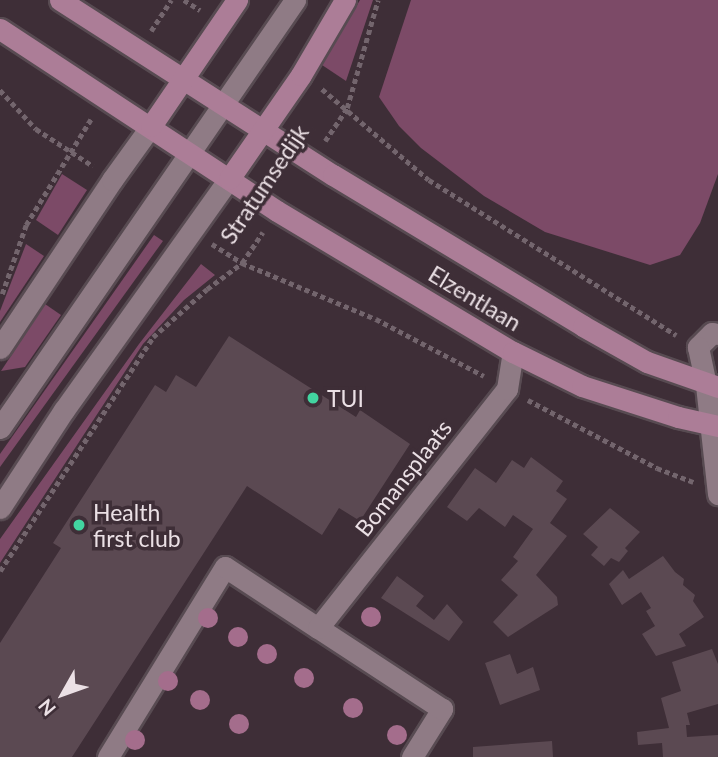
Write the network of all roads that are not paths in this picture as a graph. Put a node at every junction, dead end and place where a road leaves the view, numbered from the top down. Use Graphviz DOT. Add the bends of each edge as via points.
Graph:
graph roads {
  1 [pos="60,0"];
  2 [pos="237,0"];
  3 [pos="295,0"];
  4 [pos="345,0"];
  5 [pos="0,29"];
  6 [pos="184,79"];
  7 [pos="225,105"];
  8 [pos="151,126"];
  9 [pos="262,130"];
  10 [pos="191,154"];
  11 [pos="229,179"];
  12 [pos="718,334"];
  13 [pos="0,348"];
  14 [pos="513,352"];
  15 [pos="712,386"];
  16 [pos="715,425"];
  17 [pos="0,428"];
  18 [pos="718,494"];
  19 [pos="0,508"];
  20 [pos="318,628"];
  21 [pos="108,757"];
  22 [pos="412,757"];
  1 -- 6 [label="main road, Elzentlaan"];
  2 -- 6 [label="main road"];
  3 -- 7 [label="street"];
  4 -- 9 [label="main road, Stratumsedijk"];
  5 -- 8 [label="main road, Elzentlaan"];
  6 -- 7 [label="main road, Elzentlaan"];
  6 -- 8 [label="main road"];
  7 -- 9 [label="main road, Elzentlaan"];
  7 -- 10 [label="street"];
  8 -- 10 [label="main road, Elzentlaan"];
  8 -- 13 [label="street"];
  9 -- 11 [label="main road, Stratumsedijk"];
  9 -- 15 [label="main road, Elzentlaan" via="583,326 647,362"];
  10 -- 11 [label="main road, Elzentlaan"];
  10 -- 17 [label="street"];
  11 -- 14 [label="main road, Elzentlaan"];
  11 -- 19 [label="street, Stratumsedijk"];
  12 -- 15 [label="street" via="712,333 698,347"];
  14 -- 16 [label="main road, Elzentlaan" via="582,386"];
  14 -- 20 [label="street, Bomansplaats" via="507,389"];
  15 -- 16 [label="street"];
  16 -- 18 [label="street"];
  20 -- 21 [label="street" via="225,567"];
  20 -- 22 [label="street" via="442,709"];
}
